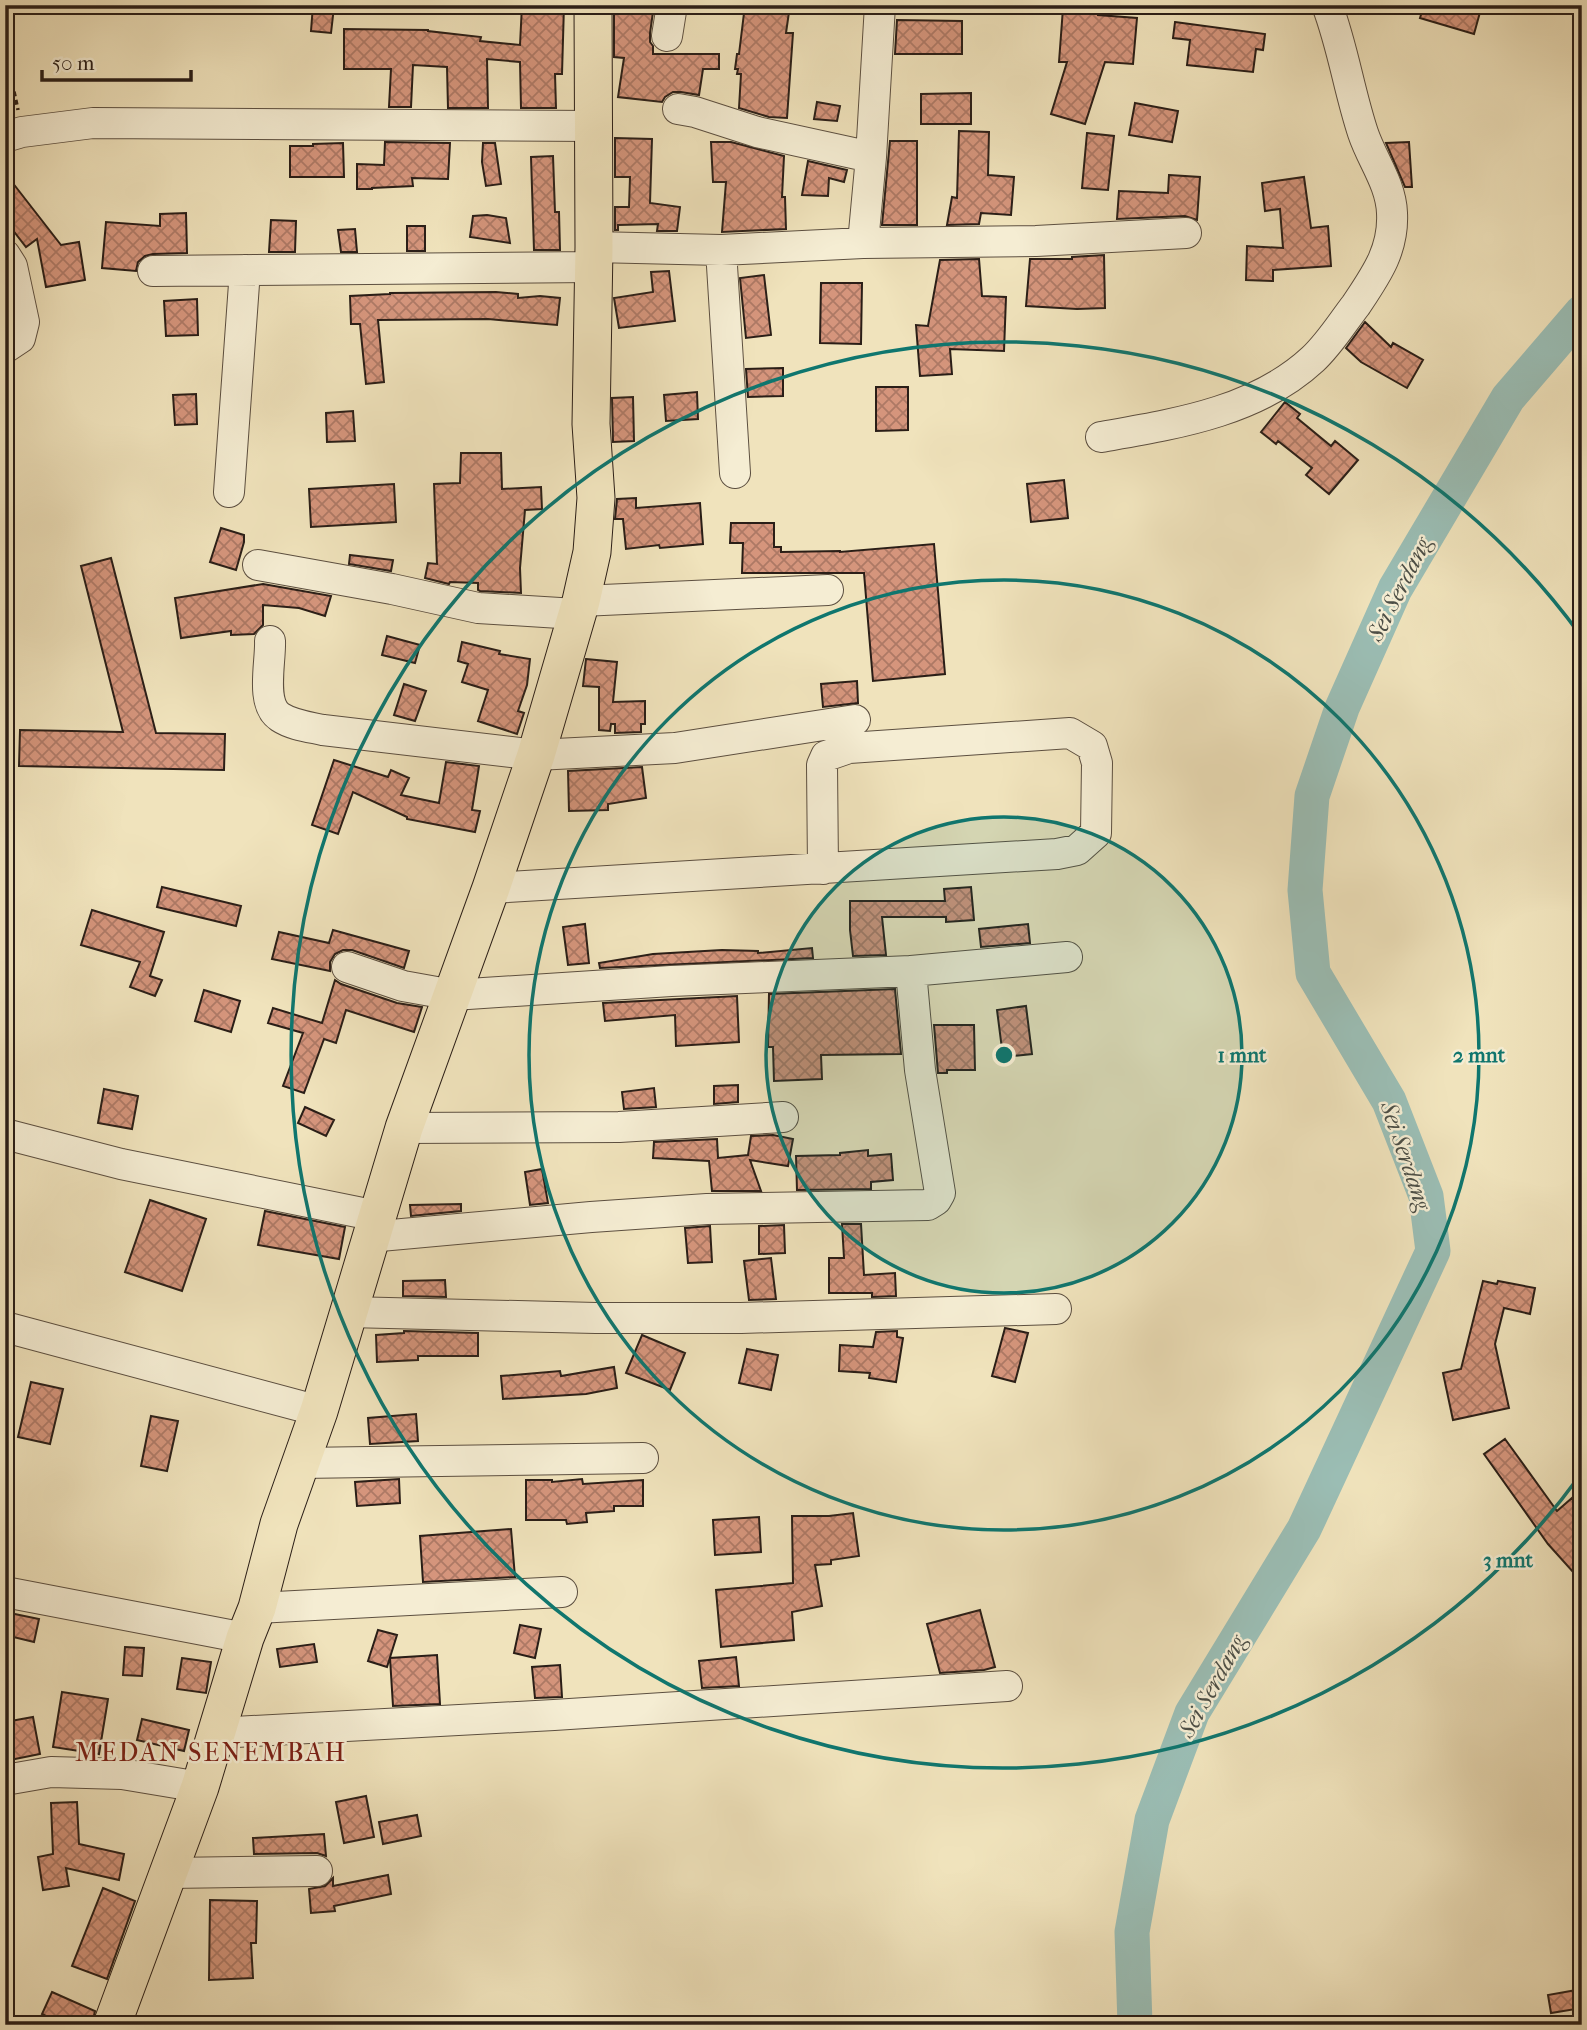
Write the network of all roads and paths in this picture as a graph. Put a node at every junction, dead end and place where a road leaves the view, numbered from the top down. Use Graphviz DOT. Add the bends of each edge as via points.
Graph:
graph roads {
  1 [pos="593,5"];
  2 [pos="672,5"];
  3 [pos="880,5"];
  4 [pos="1327,5"];
  5 [pos="667,36"];
  6 [pos="5,50"];
  7 [pos="678,109"];
  8 [pos="593,126"];
  9 [pos="14,134"];
  10 [pos="871,156"];
  11 [pos="1186,233"];
  12 [pos="863,243"];
  13 [pos="721,250"];
  14 [pos="5,255"];
  15 [pos="593,257"];
  16 [pos="245,270"];
  17 [pos="153,271"];
  18 [pos="5,348"];
  19 [pos="1101,437"];
  20 [pos="735,472"];
  21 [pos="229,492"];
  22 [pos="258,565"];
  23 [pos="828,590"];
  24 [pos="579,608"];
  25 [pos="270,641"];
  26 [pos="855,720"];
  27 [pos="536,755"];
  28 [pos="823,869"];
  29 [pos="491,888"];
  30 [pos="1066,957"];
  31 [pos="347,967"];
  32 [pos="911,971"];
  33 [pos="453,995"];
  34 [pos="783,1117"];
  35 [pos="404,1128"];
  36 [pos="5,1134"];
  37 [pos="373,1227"];
  38 [pos="1056,1309"];
  39 [pos="348,1312"];
  40 [pos="5,1326"];
  41 [pos="319,1411"];
  42 [pos="643,1458"];
  43 [pos="300,1463"];
  44 [pos="5,1592"];
  45 [pos="562,1592"];
  46 [pos="251,1623"];
  47 [pos="1007,1686"];
  48 [pos="216,1732"];
  49 [pos="5,1780"];
  50 [pos="200,1787"];
  51 [pos="317,1871"];
  52 [pos="169,1873"];
  53 [pos="112,2025"];
  1 -- 8 [label="main road"];
  2 -- 5 [label="street"];
  3 -- 10 [label="street"];
  4 -- 19 [label="street" via="1363,133 1391,200 1387,254 1377,274 1330,341 1281,383 1202,417"];
  6 -- 9 [label="path"];
  7 -- 10 [label="street" via="757,132"];
  8 -- 9 [label="street" via="106,122"];
  8 -- 15 [label="main road"];
  10 -- 12 [label="street"];
  11 -- 12 [label="street"];
  12 -- 13 [label="street"];
  13 -- 15 [label="street"];
  13 -- 20 [label="street"];
  14 -- 18 [label="street" via="12,266 24,322 20,338"];
  15 -- 16 [label="street"];
  15 -- 24 [label="main road" via="591,424 596,498 592,552"];
  16 -- 17 [label="street"];
  16 -- 21 [label="street"];
  22 -- 24 [label="street" via="478,608"];
  23 -- 24 [label="street"];
  24 -- 27 [label="main road"];
  25 -- 27 [label="street" via="270,700 273,710 292,723"];
  26 -- 27 [label="street" via="674,748"];
  27 -- 29 [label="main road"];
  28 -- 28 [label="street" via="822,765 827,756 849,748 1070,733 1092,746 1097,763 1096,833 1077,850"];
  28 -- 29 [label="street"];
  29 -- 33 [label="main road"];
  30 -- 32 [label="street"];
  31 -- 33 [label="street" via="403,986"];
  32 -- 33 [label="street"];
  32 -- 37 [label="street" via="920,1070 940,1193 928,1205 707,1209"];
  33 -- 35 [label="main road"];
  34 -- 35 [label="street" via="619,1127"];
  35 -- 37 [label="main road"];
  36 -- 37 [label="street"];
  37 -- 39 [label="main road"];
  38 -- 39 [label="street" via="741,1318"];
  39 -- 41 [label="main road"];
  40 -- 41 [label="street"];
  41 -- 43 [label="main road"];
  42 -- 43 [label="street"];
  43 -- 46 [label="main road"];
  44 -- 46 [label="street"];
  45 -- 46 [label="street"];
  46 -- 48 [label="main road"];
  47 -- 48 [label="street"];
  48 -- 50 [label="main road"];
  49 -- 50 [label="street" via="51,1772 122,1774"];
  50 -- 52 [label="main road"];
  51 -- 52 [label="street"];
  52 -- 53 [label="main road"];
}
